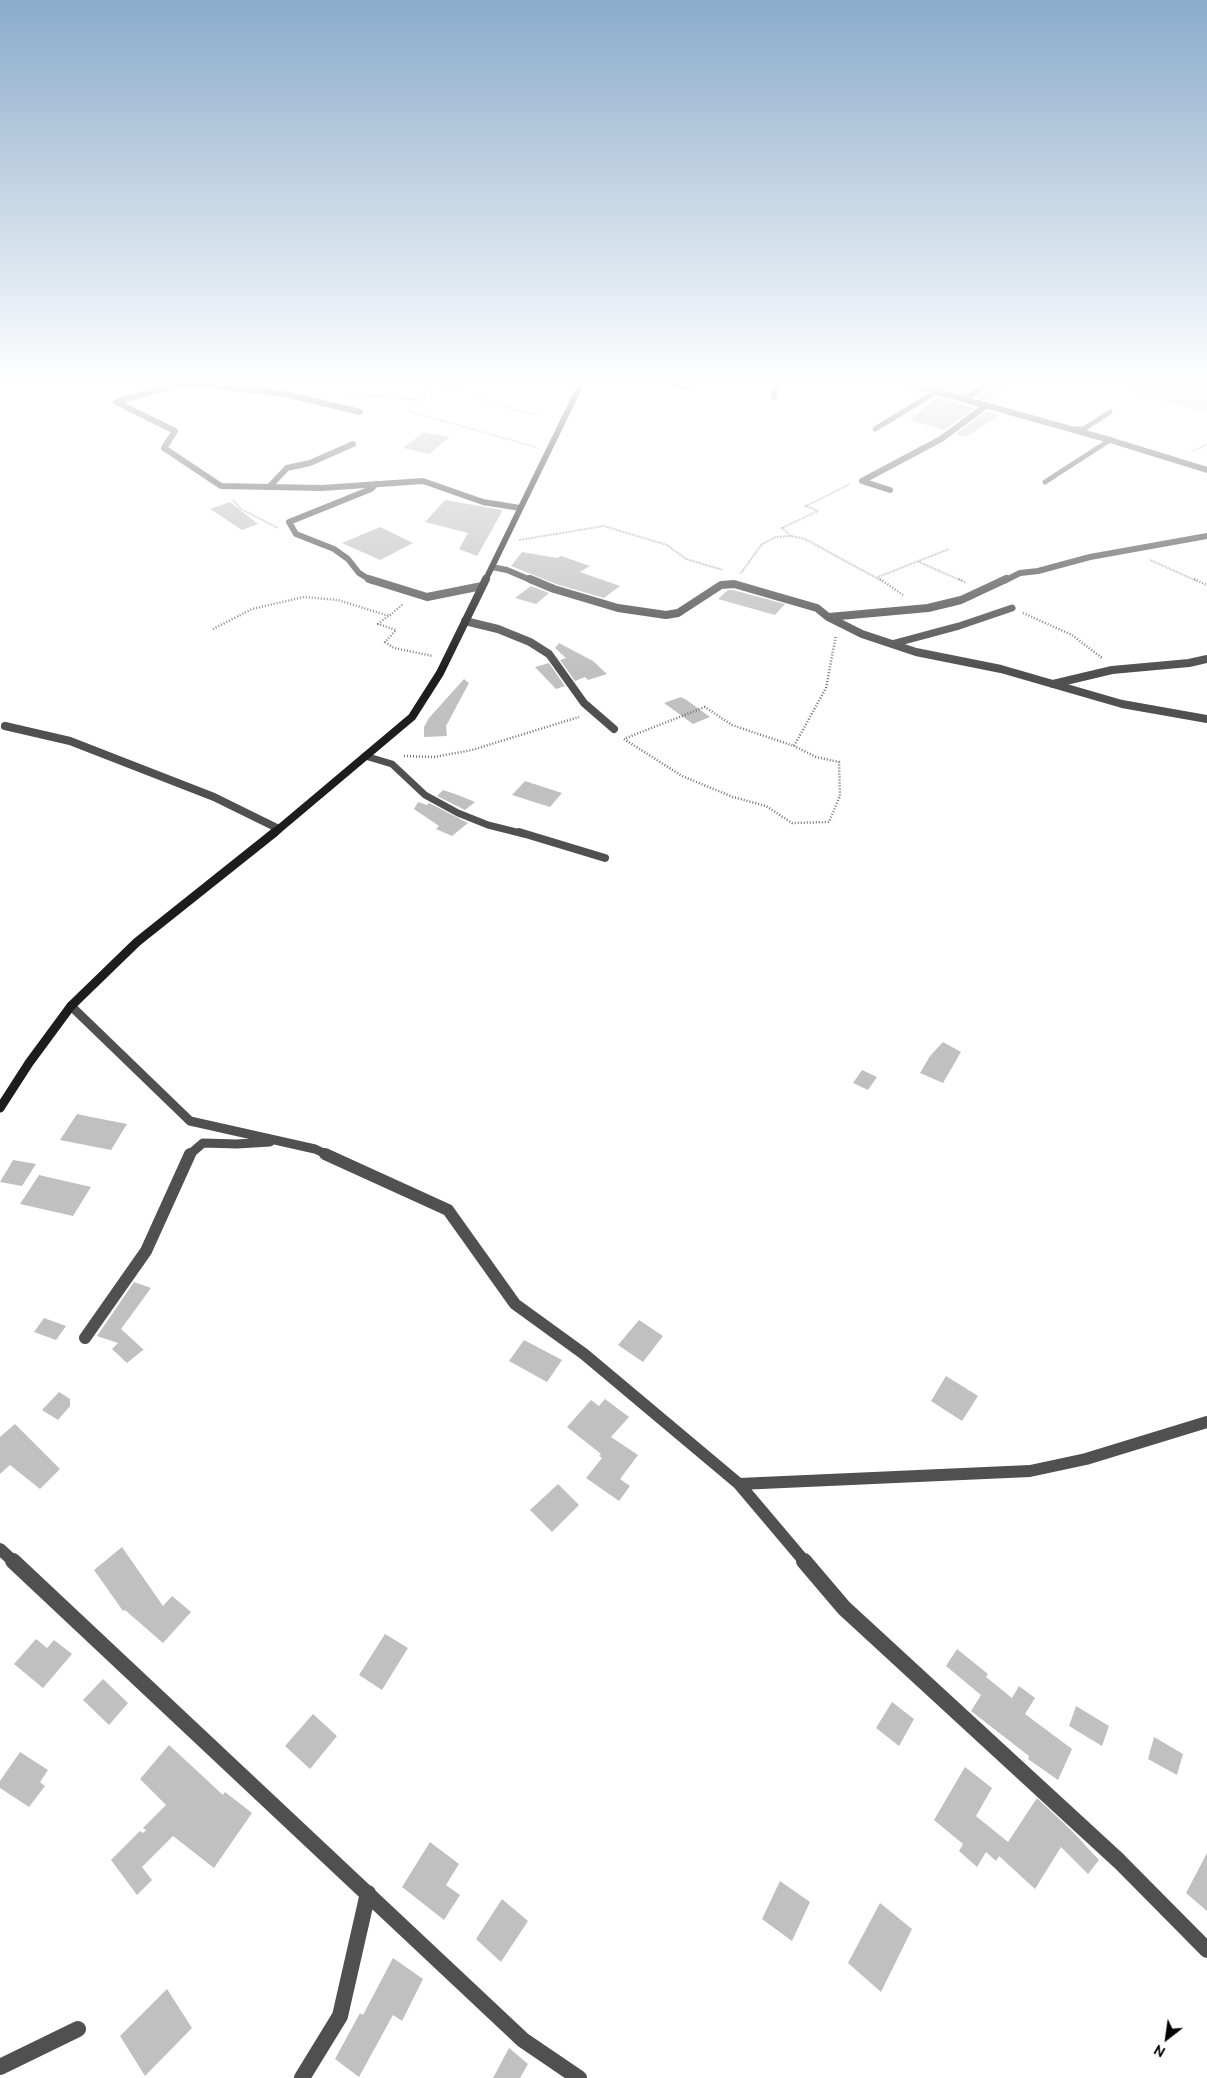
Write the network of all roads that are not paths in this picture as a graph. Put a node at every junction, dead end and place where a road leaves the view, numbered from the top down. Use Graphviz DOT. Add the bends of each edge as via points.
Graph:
graph roads {
  1 [pos="207,477"];
  2 [pos="278,477"];
  3 [pos="535,477"];
  4 [pos="870,477"];
  5 [pos="1053,477"];
  6 [pos="1045,482"];
  7 [pos="376,483"];
  8 [pos="269,487"];
  9 [pos="890,490"];
  10 [pos="520,508"];
  11 [pos="1207,536"];
  12 [pos="492,567"];
  13 [pos="482,586"];
  14 [pos="1012,608"];
  15 [pos="828,617"];
  16 [pos="465,621"];
  17 [pos="892,644"];
  18 [pos="1207,659"];
  19 [pos="1053,684"];
  20 [pos="1207,719"];
  21 [pos="6,726"];
  22 [pos="614,729"];
  23 [pos="365,756"];
  24 [pos="278,829"];
  25 [pos="605,858"];
  26 [pos="71,1006"];
  27 [pos="0,1108"];
  28 [pos="281,1141"];
  29 [pos="85,1338"];
  30 [pos="1207,1422"];
  31 [pos="739,1484"];
  32 [pos="0,1549"];
  33 [pos="368,1893"];
  34 [pos="1207,1950"];
  35 [pos="78,2029"];
  36 [pos="0,2067"];
  37 [pos="302,2078"];
  38 [pos="579,2078"];
  1 -- 8 [label="street" via="221,486"];
  2 -- 8 [label="street"];
  3 -- 10 [label="main road"];
  4 -- 9 [label="street" via="862,481"];
  5 -- 6 [label="lane"];
  7 -- 8 [label="street" via="322,488"];
  7 -- 10 [label="street" via="423,481 482,502"];
  7 -- 13 [label="street" via="371,489 289,522 296,534 334,549 370,580 427,598"];
  10 -- 12 [label="main road"];
  11 -- 15 [label="street" via="1020,573 961,600 921,609"];
  12 -- 13 [label="main road"];
  12 -- 15 [label="street" via="554,590 618,608 678,613 721,584 734,584 816,608"];
  13 -- 16 [label="main road"];
  14 -- 17 [label="lane"];
  15 -- 17 [label="street"];
  16 -- 22 [label="street" via="498,629 549,654 584,702"];
  16 -- 23 [label="main road" via="447,659 412,717"];
  17 -- 19 [label="street"];
  18 -- 19 [label="street" via="1112,670"];
  19 -- 20 [label="street" via="1122,704"];
  21 -- 24 [label="street" via="70,741 214,797"];
  23 -- 24 [label="main road"];
  23 -- 25 [label="lane" via="392,764 425,795 458,813 488,825"];
  24 -- 26 [label="main road" via="137,942"];
  26 -- 27 [label="main road"];
  26 -- 28 [label="street" via="190,1121"];
  28 -- 29 [label="street" via="203,1143 189,1154 146,1251"];
  28 -- 31 [label="street" via="315,1149 448,1210 514,1304 584,1354"];
  30 -- 31 [label="street" via="1086,1459 1030,1471"];
  31 -- 34 [label="street" via="844,1608 1119,1861"];
  32 -- 33 [label="street"];
  33 -- 37 [label="street" via="340,2016"];
  33 -- 38 [label="street" via="523,2040"];
  35 -- 36 [label="street"];
}
